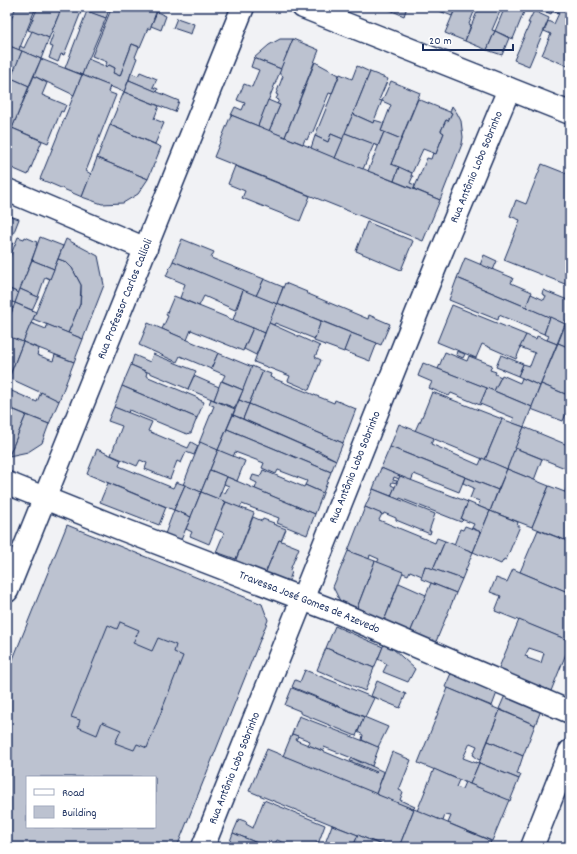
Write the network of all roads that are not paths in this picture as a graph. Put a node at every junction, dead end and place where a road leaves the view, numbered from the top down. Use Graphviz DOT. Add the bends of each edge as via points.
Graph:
graph roads {
  1 [pos="243,7"];
  2 [pos="303,7"];
  3 [pos="509,89"];
  4 [pos="570,113"];
  5 [pos="7,190"];
  6 [pos="146,249"];
  7 [pos="7,482"];
  8 [pos="45,498"];
  9 [pos="7,591"];
  10 [pos="303,600"];
  11 [pos="570,712"];
  12 [pos="570,751"];
  13 [pos="203,847"];
  14 [pos="532,847"];
  1 -- 6 [label="street, Rua Professor Carlos Callioli"];
  2 -- 3 [label="street"];
  3 -- 4 [label="street"];
  3 -- 10 [label="street, Rua Antônio Lobo Sobrinho" via="430,279"];
  5 -- 6 [label="street"];
  6 -- 8 [label="street, Rua Professor Carlos Callioli"];
  7 -- 8 [label="street, Travessa José Gomes de Azevedo"];
  8 -- 9 [label="street, Rua Professor Carlos Callioli"];
  8 -- 10 [label="street, Travessa José Gomes de Azevedo"];
  10 -- 11 [label="street, Travessa José Gomes de Azevedo"];
  10 -- 13 [label="street, Rua Antônio Lobo Sobrinho"];
  12 -- 14 [label="street"];
}
